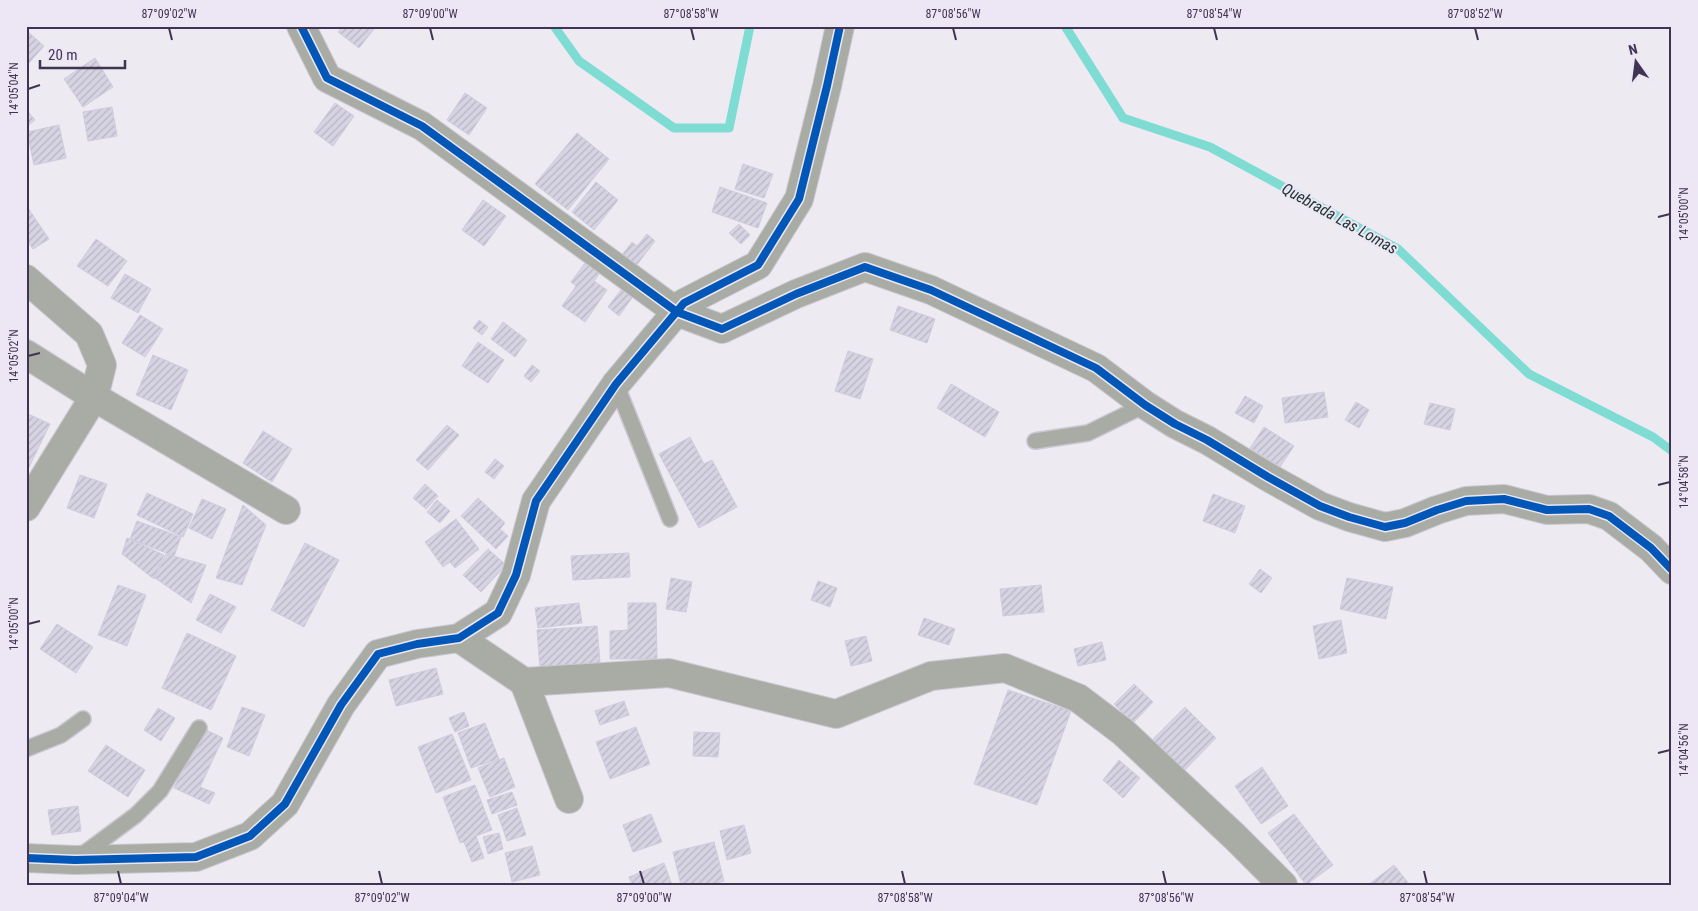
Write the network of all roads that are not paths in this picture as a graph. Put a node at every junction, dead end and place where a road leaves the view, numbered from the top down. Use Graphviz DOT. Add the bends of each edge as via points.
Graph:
graph roads {
  1 [pos="301,26"];
  2 [pos="840,26"];
  3 [pos="26,279"];
  4 [pos="677,312"];
  5 [pos="26,354"];
  6 [pos="616,384"];
  7 [pos="94,396"];
  8 [pos="1145,405"];
  9 [pos="1036,441"];
  10 [pos="27,502"];
  11 [pos="286,510"];
  12 [pos="670,519"];
  13 [pos="1672,570"];
  14 [pos="459,638"];
  15 [pos="524,682"];
  16 [pos="83,719"];
  17 [pos="199,728"];
  18 [pos="26,749"];
  19 [pos="569,799"];
  20 [pos="26,858"];
  21 [pos="75,860"];
  22 [pos="1282,885"];
  1 -- 4 [label="street" via="327,78 422,126"];
  2 -- 4 [label="street" via="799,199 758,265 684,303"];
  3 -- 7 [label="street" via="89,334 102,364"];
  4 -- 6 [label="street"];
  4 -- 8 [label="street" via="722,330 796,294 865,267 931,290 1096,368"];
  5 -- 7 [label="street"];
  6 -- 12 [label="lane"];
  6 -- 14 [label="street" via="536,501 516,575 498,613"];
  7 -- 10 [label="street"];
  7 -- 11 [label="street"];
  8 -- 9 [label="lane" via="1088,432"];
  8 -- 13 [label="street" via="1320,506 1348,517 1385,527 1466,501 1504,499 1547,510 1589,509 1609,516 1651,548"];
  14 -- 15 [label="street"];
  14 -- 21 [label="street" via="378,654 341,704 284,804 250,836 196,857"];
  15 -- 19 [label="street"];
  15 -- 22 [label="street" via="669,673 836,714 930,676 1005,668 1078,698 1123,732"];
  16 -- 18 [label="lane" via="60,735"];
  17 -- 21 [label="lane" via="160,791 136,815"];
  20 -- 21 [label="street"];
}
